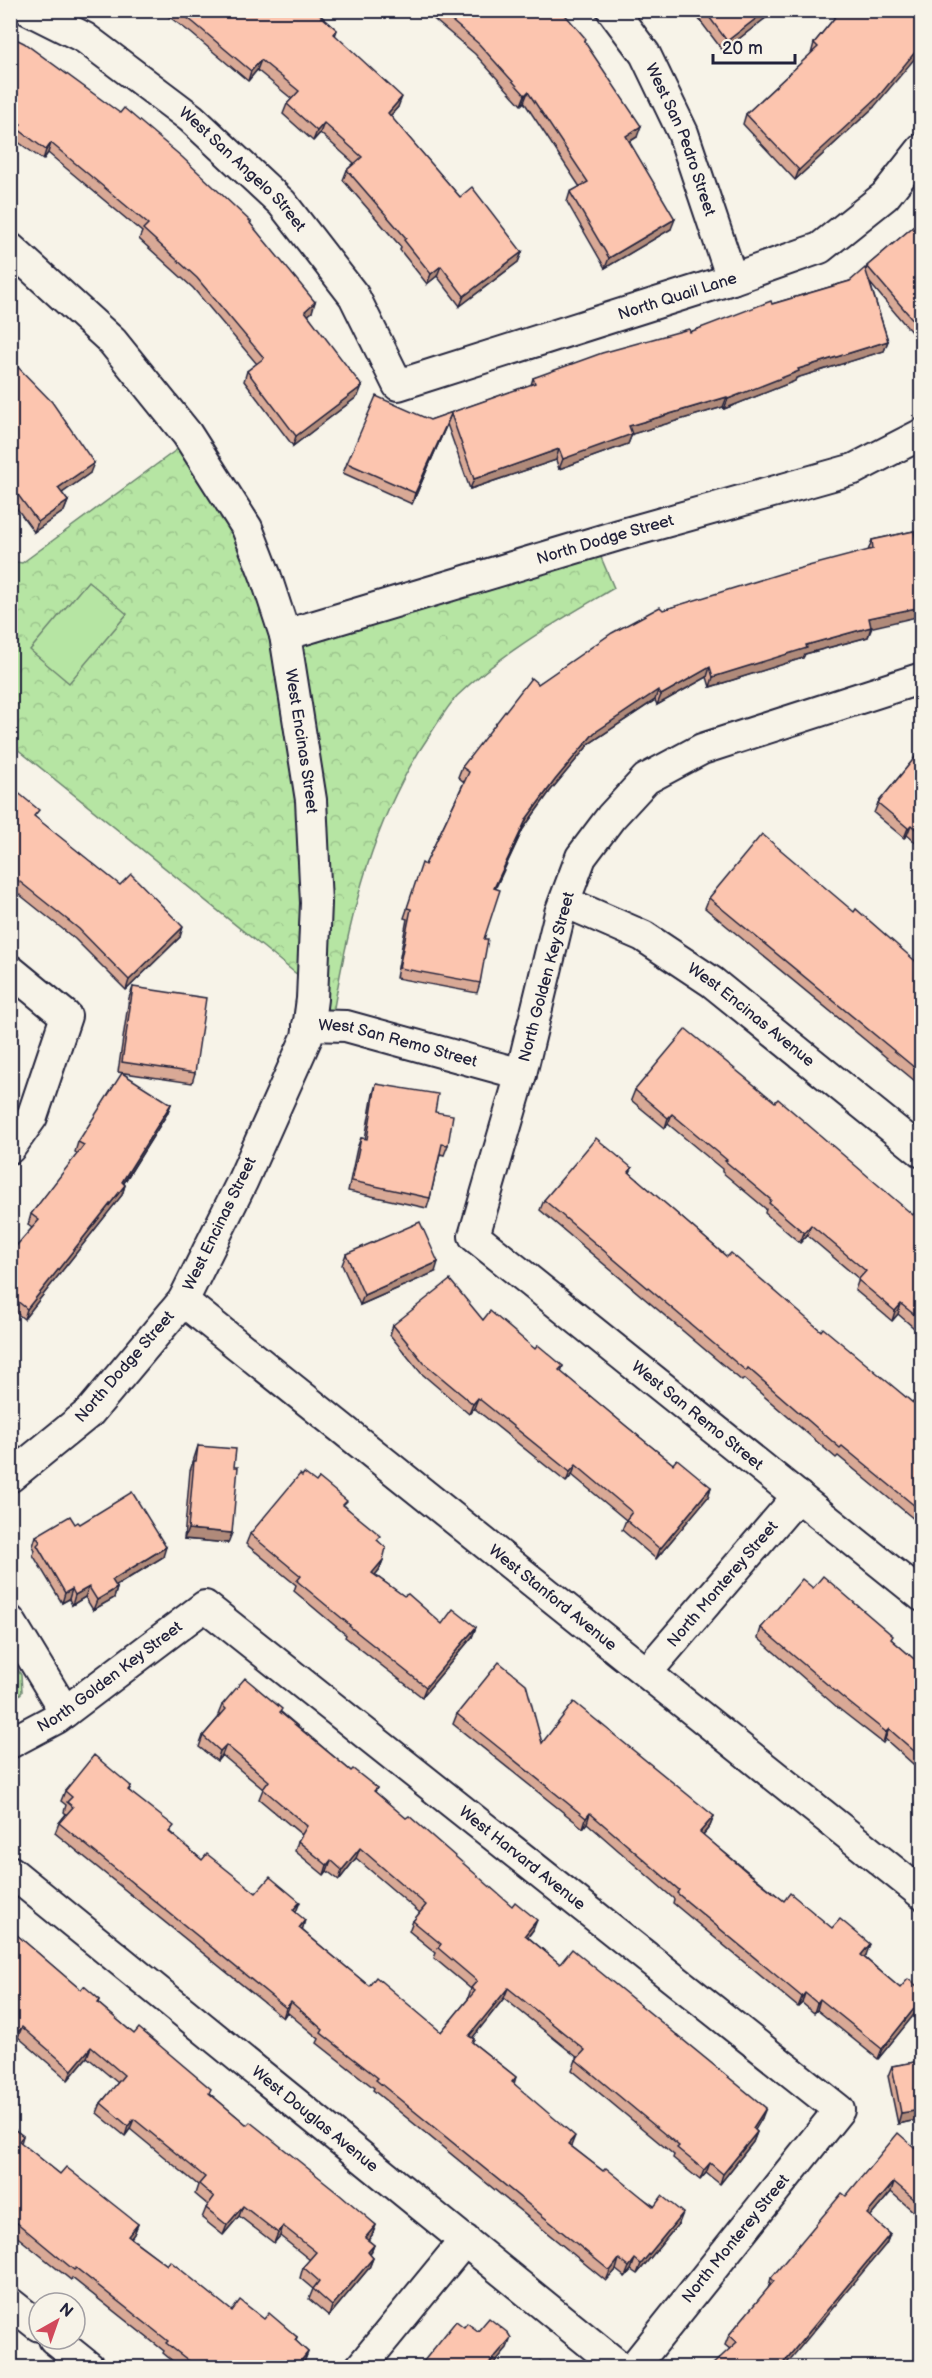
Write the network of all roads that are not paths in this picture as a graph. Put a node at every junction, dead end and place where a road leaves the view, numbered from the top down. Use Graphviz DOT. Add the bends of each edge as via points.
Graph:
graph roads {
  1 [pos="29,10"];
  2 [pos="612,10"];
  3 [pos="921,150"];
  4 [pos="10,248"];
  5 [pos="732,279"];
  6 [pos="398,385"];
  7 [pos="921,434"];
  8 [pos="285,635"];
  9 [pos="921,678"];
  10 [pos="565,902"];
  11 [pos="10,970"];
  12 [pos="308,1025"];
  13 [pos="521,1074"];
  14 [pos="10,1148"];
  15 [pos="921,1152"];
  16 [pos="474,1236"];
  17 [pos="183,1301"];
  18 [pos="10,1477"];
  19 [pos="798,1496"];
  20 [pos="921,1596"];
  21 [pos="205,1606"];
  22 [pos="10,1621"];
  23 [pos="647,1672"];
  24 [pos="65,1712"];
  25 [pos="10,1743"];
  26 [pos="10,1870"];
  27 [pos="921,1894"];
  28 [pos="839,2110"];
  29 [pos="465,2240"];
  30 [pos="10,2303"];
  31 [pos="27,2316"];
  32 [pos="69,2351"];
  33 [pos="90,2367"];
  34 [pos="360,2367"];
  35 [pos="621,2367"];
  36 [pos="633,2367"];
  1 -- 6 [label="street, West San Angelo Street" via="86,38 191,118 282,203 354,296"];
  2 -- 5 [label="street, West San Pedro Street" via="645,54 683,133"];
  3 -- 5 [label="street, North Quail Lane" via="885,195 820,248"];
  4 -- 8 [label="street, West Encinas Street" via="112,341 187,434 247,528"];
  5 -- 6 [label="street, North Quail Lane"];
  7 -- 8 [label="street, North Dodge Street" via="854,469"];
  8 -- 12 [label="street, West Encinas Street" via="311,800 316,903"];
  9 -- 10 [label="street, North Golden Key Street" via="702,749 646,779 581,857"];
  10 -- 13 [label="street, North Golden Key Street"];
  10 -- 15 [label="street, West Encinas Avenue" via="643,936 712,982"];
  11 -- 14 [label="street" via="66,1016 32,1117"];
  12 -- 13 [label="street, West San Remo Street" via="346,1026"];
  12 -- 17 [label="street, West Encinas Street" via="242,1182"];
  13 -- 16 [label="street, North Golden Key Street"];
  16 -- 19 [label="street, West San Remo Street"];
  17 -- 18 [label="street, North Dodge Street" via="90,1412"];
  17 -- 23 [label="street, West Stanford Avenue"];
  19 -- 20 [label="street, West San Remo Street"];
  19 -- 23 [label="street, North Monterey Street"];
  21 -- 24 [label="street, North Golden Key Street"];
  21 -- 28 [label="street, West Harvard Avenue"];
  22 -- 24 [label="street"];
  23 -- 27 [label="street, West Stanford Avenue"];
  24 -- 25 [label="street, North Golden Key Street"];
  26 -- 29 [label="street, West Douglas Avenue"];
  28 -- 36 [label="street, North Monterey Street"];
  29 -- 34 [label="street"];
  29 -- 35 [label="street, West Douglas Avenue"];
  30 -- 31 [label="street"];
  32 -- 33 [label="street"];
}
